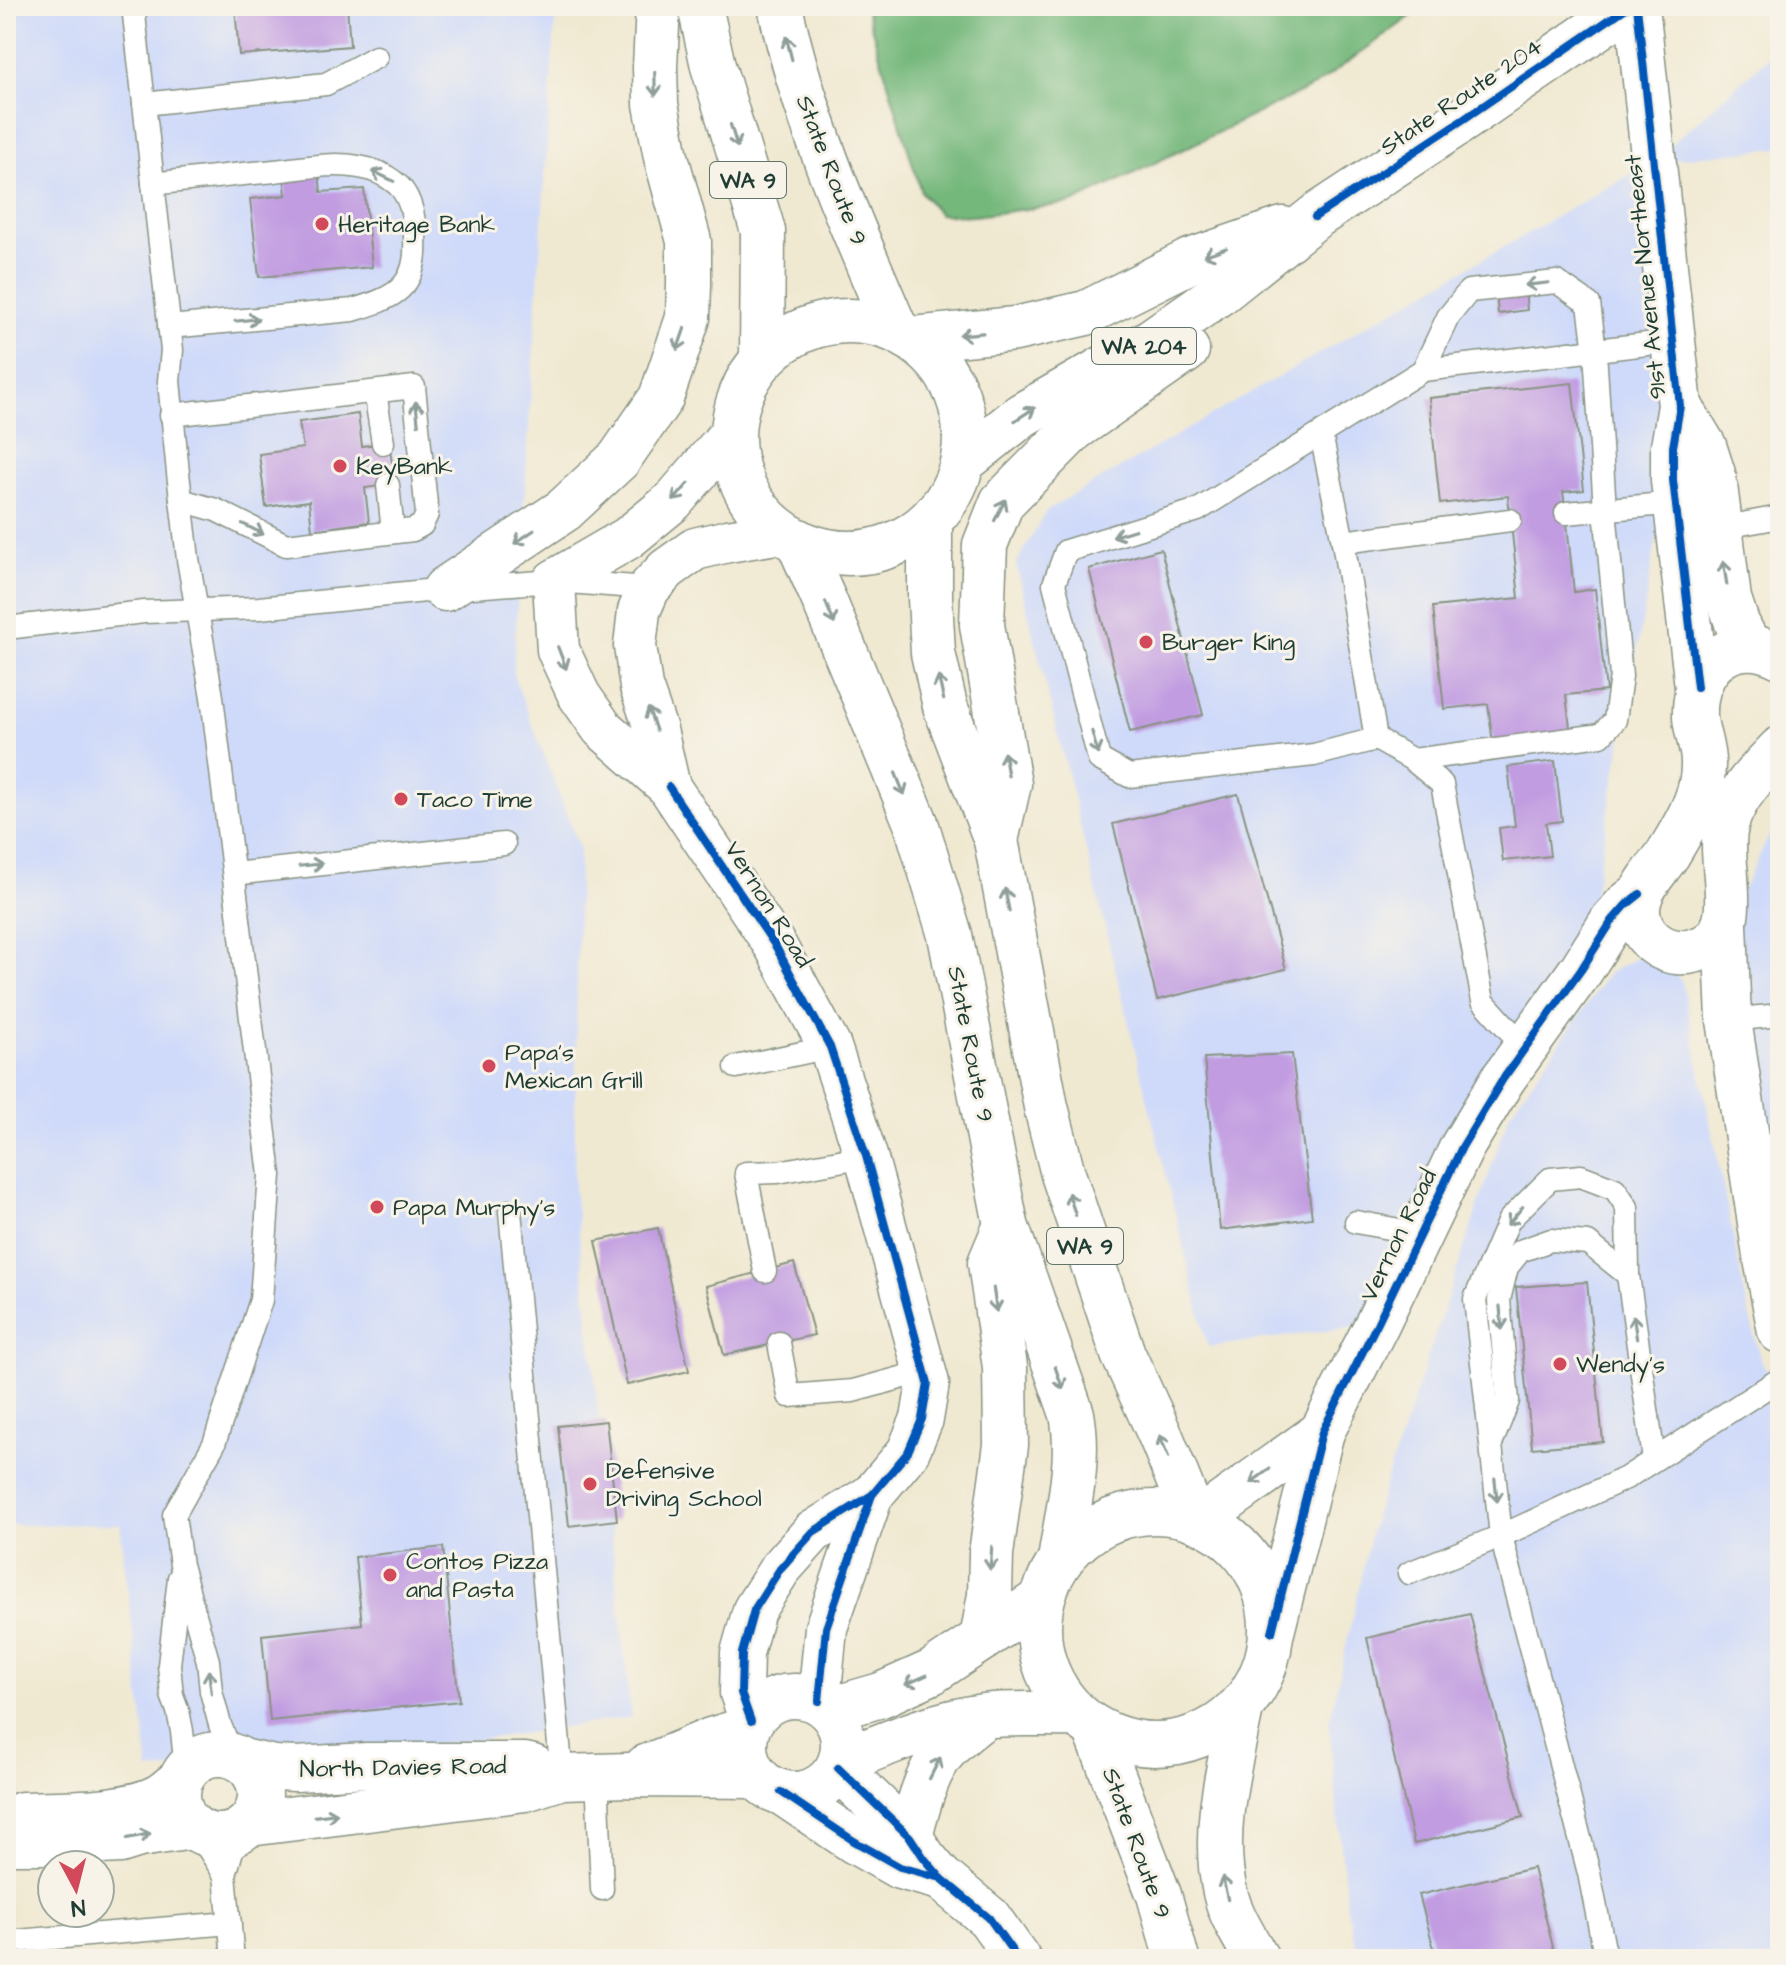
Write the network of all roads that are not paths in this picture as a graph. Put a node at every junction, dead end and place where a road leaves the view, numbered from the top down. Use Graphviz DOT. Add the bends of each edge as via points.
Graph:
graph roads {
  1 [pos="133,6"];
  2 [pos="658,6"];
  3 [pos="700,6"];
  4 [pos="780,6"];
  5 [pos="1629,6"];
  6 [pos="1637,6"];
  7 [pos="376,57"];
  8 [pos="144,104"];
  9 [pos="153,184"];
  10 [pos="1315,217"];
  11 [pos="169,327"];
  12 [pos="905,335"];
  13 [pos="1673,341"];
  14 [pos="1595,351"];
  15 [pos="762,359"];
  16 [pos="1423,370"];
  17 [pos="375,392"];
  18 [pos="1680,406"];
  19 [pos="171,415"];
  20 [pos="732,432"];
  21 [pos="1321,434"];
  22 [pos="383,443"];
  23 [pos="964,461"];
  24 [pos="388,485"];
  25 [pos="181,500"];
  26 [pos="1675,503"];
  27 [pos="1605,510"];
  28 [pos="1566,513"];
  29 [pos="1780,517"];
  30 [pos="1510,520"];
  31 [pos="930,522"];
  32 [pos="1720,528"];
  33 [pos="393,532"];
  34 [pos="790,537"];
  35 [pos="1343,542"];
  36 [pos="554,581"];
  37 [pos="649,588"];
  38 [pos="445,589"];
  39 [pos="196,611"];
  40 [pos="6,628"];
  41 [pos="1765,651"];
  42 [pos="1697,687"];
  43 [pos="1376,739"];
  44 [pos="1780,749"];
  45 [pos="1413,760"];
  46 [pos="669,787"];
  47 [pos="996,840"];
  48 [pos="504,844"];
  49 [pos="234,874"];
  50 [pos="1640,894"];
  51 [pos="1725,925"];
  52 [pos="1663,946"];
  53 [pos="1581,970"];
  54 [pos="1780,1015"];
  55 [pos="1729,1020"];
  56 [pos="830,1047"];
  57 [pos="1526,1049"];
  58 [pos="736,1067"];
  59 [pos="866,1156"];
  60 [pos="510,1211"];
  61 [pos="1356,1222"];
  62 [pos="1006,1225"];
  63 [pos="1421,1234"];
  64 [pos="765,1271"];
  65 [pos="1628,1275"];
  66 [pos="1780,1331"];
  67 [pos="779,1343"];
  68 [pos="926,1371"];
  69 [pos="1780,1379"];
  70 [pos="1322,1432"];
  71 [pos="1491,1444"];
  72 [pos="1654,1459"];
  73 [pos="872,1495"];
  74 [pos="1196,1520"];
  75 [pos="1501,1536"];
  76 [pos="181,1565"];
  77 [pos="1409,1573"];
  78 [pos="1051,1580"];
  79 [pos="1272,1632"];
  80 [pos="982,1639"];
  81 [pos="824,1706"];
  82 [pos="1241,1708"];
  83 [pos="984,1716"];
  84 [pos="1086,1721"];
  85 [pos="749,1725"];
  86 [pos="238,1758"];
  87 [pos="839,1765"];
  88 [pos="183,1775"];
  89 [pos="596,1775"];
  90 [pos="769,1784"];
  91 [pos="6,1815"];
  92 [pos="219,1829"];
  93 [pos="910,1837"];
  94 [pos="6,1842"];
  95 [pos="225,1875"];
  96 [pos="941,1878"];
  97 [pos="602,1889"];
  98 [pos="230,1923"];
  99 [pos="6,1942"];
  100 [pos="233,1959"];
  101 [pos="1018,1959"];
  102 [pos="1177,1959"];
  103 [pos="1257,1959"];
  104 [pos="1606,1959"];
  1 -- 8 [label="lane"];
  2 -- 38 [label="main road, one-way" via="656,104 689,241 688,318 661,398 619,459 564,510"];
  3 -- 15 [label="main road, WA 9, one-way" via="763,231"];
  12 -- 4 [label="main road, State Route 9, one-way" via="818,138"];
  5 -- 10 [label="main road, State Route 204 / WA 204"];
  6 -- 13 [label="main road, 91st Avenue Northeast"];
  7 -- 8 [label="lane" via="326,84"];
  8 -- 9 [label="lane"];
  9 -- 11 [label="lane"];
  11 -- 9 [label="lane, one-way" via="353,310 379,302 408,280 416,238 406,196 395,181 358,167"];
  10 -- 12 [label="main road, State Route 204 / WA 204, one-way" via="1190,261 1086,313 1015,329"];
  23 -- 10 [label="main road, State Route 204 / WA 204, one-way" via="1022,415 1151,341"];
  47 -- 10 [label="main road, one-way" via="1009,784 982,625 985,545 1002,502 1074,429 1232,318"];
  11 -- 19 [label="lane"];
  12 -- 15 [label="main road" via="861,321 824,323 790,337"];
  12 -- 23 [label="main road" via="940,363 958,393 966,426"];
  13 -- 14 [label="lane"];
  13 -- 18 [label="main road, 91st Avenue Northeast"];
  14 -- 16 [label="lane"];
  14 -- 16 [label="lane, one-way" via="1589,304 1557,282 1469,291 1448,317"];
  14 -- 27 [label="lane"];
  15 -- 20 [label="main road" via="736,406"];
  16 -- 21 [label="lane"];
  17 -- 19 [label="lane"];
  17 -- 22 [label="lane"];
  33 -- 17 [label="lane, one-way" via="413,530 427,514 414,387"];
  18 -- 26 [label="main road, 91st Avenue Northeast" via="1673,447"];
  18 -- 32 [label="main road, 91st Avenue Northeast" via="1704,446"];
  19 -- 25 [label="lane"];
  20 -- 34 [label="main road" via="737,471 754,505"];
  20 -- 36 [label="street, one-way" via="673,501 628,538"];
  21 -- 35 [label="lane"];
  21 -- 43 [label="lane, one-way" via="1198,510 1066,551 1054,584 1099,759 1129,776 1314,755"];
  23 -- 31 [label="main road" via="951,494"];
  24 -- 33 [label="lane"];
  25 -- 33 [label="lane, one-way" via="216,510 286,545"];
  25 -- 39 [label="lane"];
  26 -- 27 [label="lane"];
  26 -- 42 [label="main road, 91st Avenue Northeast"];
  27 -- 28 [label="lane"];
  27 -- 45 [label="lane" via="1621,676 1615,720 1601,735"];
  29 -- 32 [label="lane"];
  30 -- 35 [label="lane"];
  31 -- 34 [label="main road" via="881,549 853,553 824,551"];
  47 -- 31 [label="main road, WA 9, one-way" via="945,706 933,653"];
  41 -- 32 [label="main road, 91st Avenue Northeast, one-way" via="1737,623"];
  34 -- 37 [label="street" via="695,549"];
  34 -- 62 [label="main road, State Route 9 / WA 9, one-way" via="824,600 916,823 950,935"];
  35 -- 43 [label="lane"];
  36 -- 37 [label="lane"];
  36 -- 38 [label="lane"];
  36 -- 46 [label="street, Vernon Road, one-way" via="558,650 579,695 602,728"];
  46 -- 37 [label="street, Vernon Road, one-way" via="635,646 639,611"];
  38 -- 39 [label="lane"];
  39 -- 40 [label="lane"];
  39 -- 49 [label="lane"];
  41 -- 42 [label="main road" via="1731,650 1713,661"];
  42 -- 50 [label="main road, 91st Avenue Northeast" via="1695,718 1703,764 1698,797"];
  43 -- 45 [label="lane"];
  44 -- 51 [label="main road" via="1735,803 1727,824"];
  45 -- 57 [label="lane" via="1442,784 1483,1001"];
  46 -- 56 [label="street, Vernon Road" via="776,947"];
  74 -- 47 [label="main road, WA 9, one-way" via="1123,1354 1063,1174"];
  49 -- 48 [label="lane, one-way"];
  49 -- 76 [label="lane" via="270,1175 261,1300 214,1444 174,1515"];
  50 -- 52 [label="main road" via="1642,927"];
  50 -- 53 [label="main road, Vernon Road" via="1612,921"];
  51 -- 52 [label="main road, Vernon Road" via="1709,945 1694,951"];
  51 -- 55 [label="main road"];
  52 -- 53 [label="main road, Vernon Road" via="1625,945"];
  52 -- 55 [label="main road"];
  53 -- 57 [label="main road, Vernon Road"];
  54 -- 55 [label="lane"];
  55 -- 66 [label="main road"];
  56 -- 58 [label="lane"];
  56 -- 59 [label="street, Vernon Road"];
  57 -- 63 [label="main road, Vernon Road" via="1462,1147"];
  59 -- 64 [label="lane" via="746,1173"];
  59 -- 68 [label="street, Vernon Road"];
  60 -- 89 [label="lane"];
  61 -- 63 [label="lane"];
  62 -- 78 [label="main road, State Route 9 / WA 9, one-way" via="1075,1433 1072,1484"];
  62 -- 80 [label="main road, one-way" via="990,1263 1005,1367 1006,1445"];
  63 -- 70 [label="main road, Vernon Road"];
  65 -- 71 [label="lane, one-way" via="1588,1243 1551,1240 1520,1251 1507,1267 1499,1300 1508,1401"];
  65 -- 71 [label="lane, one-way" via="1627,1207 1615,1189 1581,1176 1550,1179 1509,1220 1475,1299"];
  72 -- 65 [label="lane, one-way"];
  67 -- 68 [label="lane" via="789,1396 853,1391"];
  68 -- 73 [label="street, Vernon Road" via="922,1419 908,1452"];
  69 -- 72 [label="lane"];
  70 -- 74 [label="main road, Vernon Road, one-way"];
  70 -- 79 [label="main road, Vernon Road"];
  71 -- 75 [label="lane, one-way"];
  72 -- 75 [label="lane" via="1626,1478"];
  73 -- 81 [label="street, Vernon Road" via="826,1628"];
  73 -- 85 [label="street, Vernon Road" via="813,1532 754,1610 742,1653 741,1693"];
  74 -- 78 [label="main road" via="1157,1512 1120,1517 1087,1535"];
  74 -- 79 [label="main road" via="1229,1538 1253,1565 1267,1597"];
  75 -- 77 [label="lane"];
  75 -- 104 [label="lane" via="1589,1873"];
  86 -- 76 [label="lane, one-way" via="220,1725"];
  76 -- 88 [label="lane" via="169,1665 182,1731"];
  78 -- 80 [label="main road"];
  78 -- 84 [label="main road" via="1038,1630 1043,1661 1056,1690"];
  79 -- 82 [label="main road" via="1263,1673"];
  80 -- 81 [label="main road, one-way" via="932,1672 881,1695"];
  81 -- 85 [label="main road" via="800,1696 781,1697 763,1706"];
  81 -- 87 [label="main road" via="840,1725 844,1743"];
  82 -- 84 [label="main road" via="1209,1731 1172,1744 1132,1742"];
  103 -- 82 [label="main road, one-way" via="1225,1894 1219,1856 1222,1805"];
  83 -- 84 [label="main road"];
  83 -- 87 [label="main road" via="905,1737"];
  93 -- 83 [label="main road, one-way" via="938,1759"];
  84 -- 102 [label="main road, State Route 9" via="1159,1895"];
  85 -- 89 [label="main road, North Davies Road"];
  85 -- 90 [label="main road" via="745,1754"];
  86 -- 88 [label="main road" via="207,1755"];
  86 -- 89 [label="main road, North Davies Road" via="274,1768 525,1765"];
  86 -- 92 [label="main road" via="254,1773 259,1808"];
  87 -- 90 [label="main road" via="814,1790 798,1794"];
  87 -- 93 [label="main road"];
  88 -- 91 [label="main road" via="160,1796 136,1804"];
  88 -- 92 [label="main road" via="177,1792 184,1818"];
  89 -- 90 [label="main road, North Davies Road"];
  92 -- 89 [label="main road, North Davies Road, one-way"];
  89 -- 97 [label="lane"];
  90 -- 96 [label="main road" via="900,1867"];
  94 -- 92 [label="main road, North Davies Road, one-way" via="120,1841"];
  92 -- 95 [label="lane"];
  92 -- 95 [label="lane"];
  93 -- 96 [label="main road"];
  95 -- 98 [label="lane"];
  96 -- 101 [label="main road" via="989,1918"];
  98 -- 99 [label="lane"];
  98 -- 100 [label="lane"];
}
